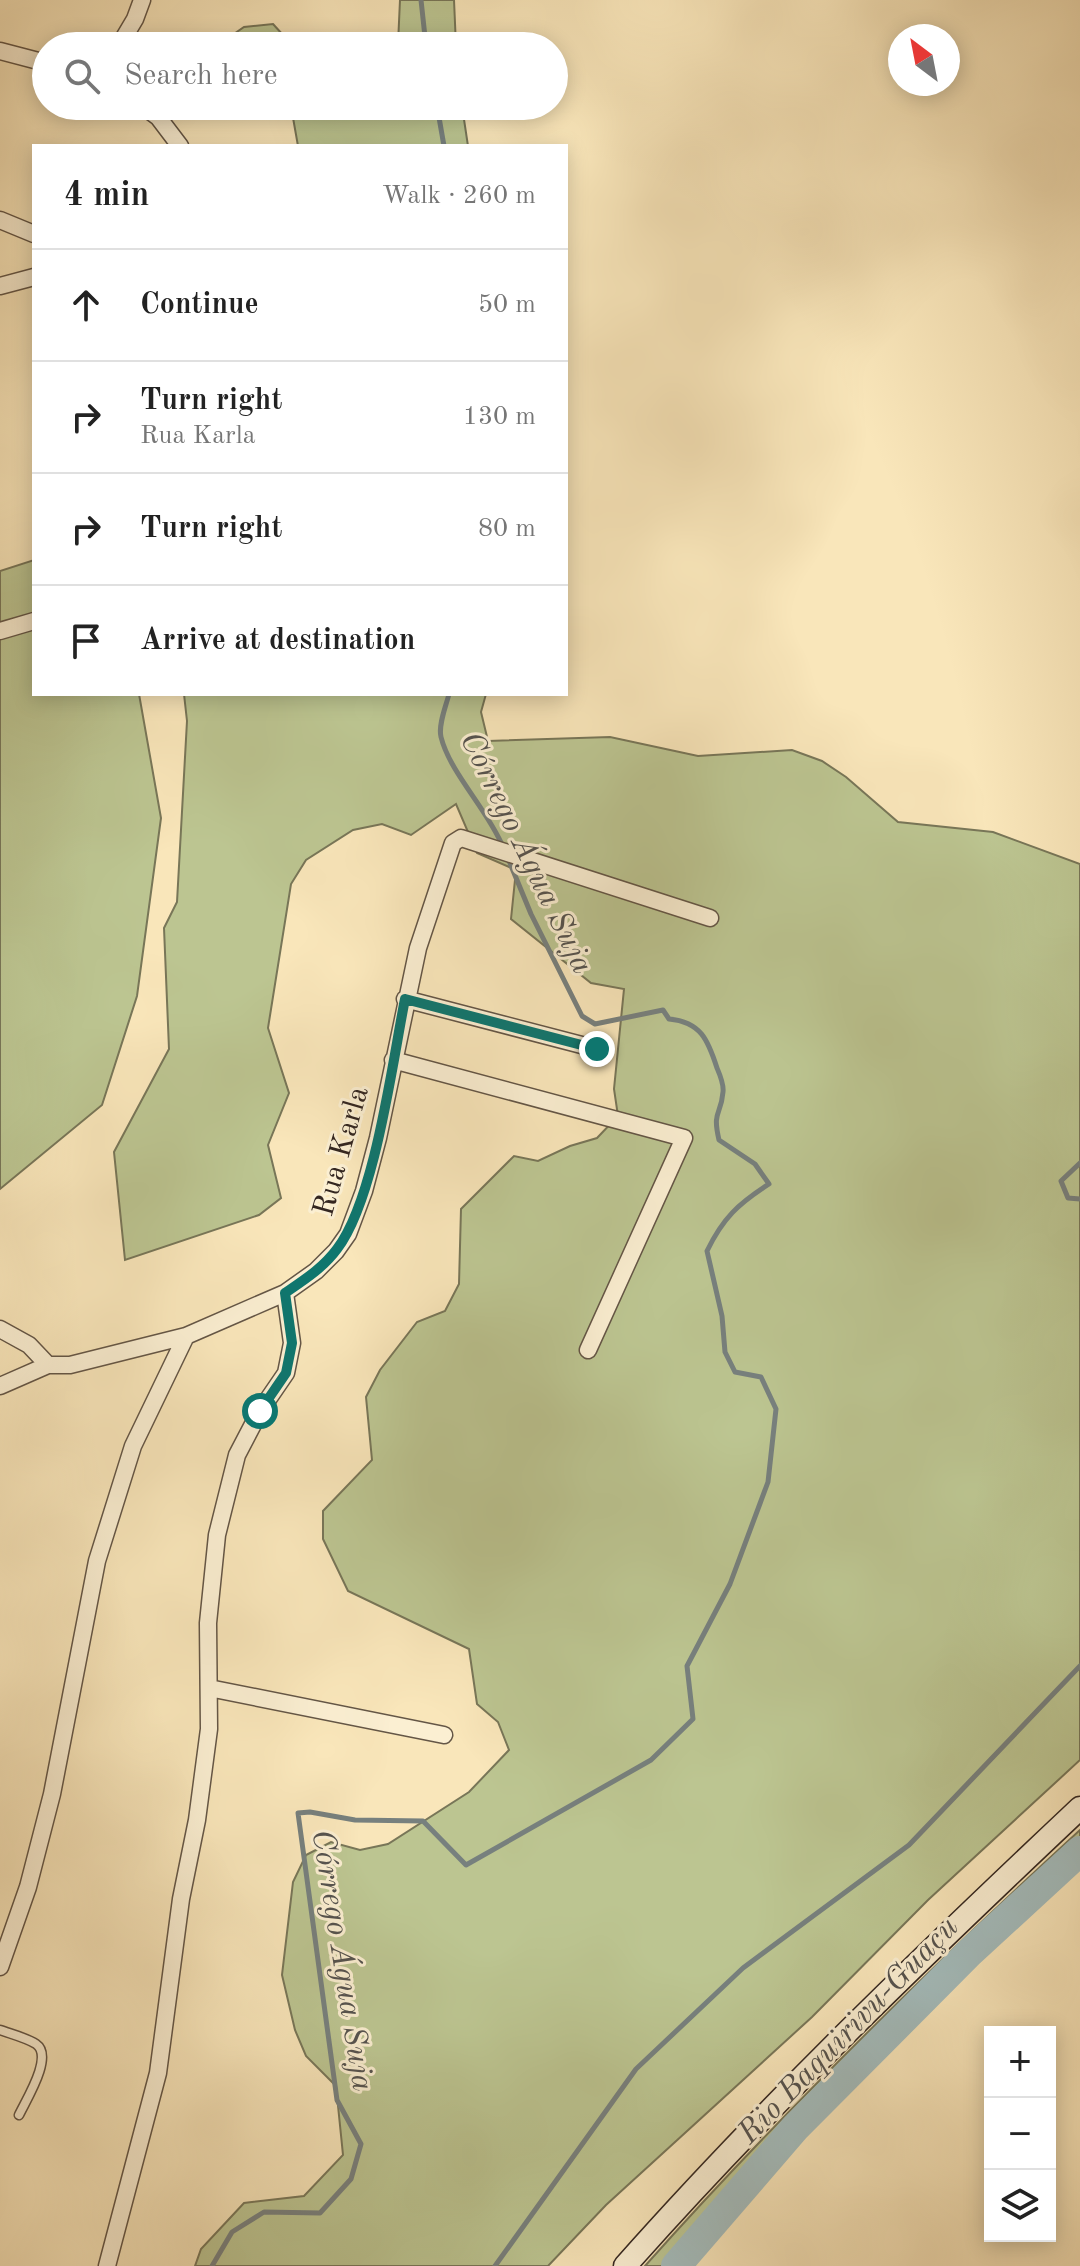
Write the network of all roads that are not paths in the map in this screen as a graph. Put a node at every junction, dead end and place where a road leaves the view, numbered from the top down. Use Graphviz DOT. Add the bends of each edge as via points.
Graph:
graph roads {
  1 [pos="142,0"];
  2 [pos="127,32"];
  3 [pos="0,51"];
  4 [pos="32,59"];
  5 [pos="160,120"];
  6 [pos="178,144"];
  7 [pos="0,220"];
  8 [pos="32,233"];
  9 [pos="32,278"];
  10 [pos="0,286"];
  11 [pos="32,622"];
  12 [pos="0,631"];
  13 [pos="710,918"];
  14 [pos="405,999"];
  15 [pos="597,1049"];
  16 [pos="393,1060"];
  17 [pos="285,1293"];
  18 [pos="0,1329"];
  19 [pos="186,1336"];
  20 [pos="588,1350"];
  21 [pos="48,1365"];
  22 [pos="0,1386"];
  23 [pos="209,1688"];
  24 [pos="444,1735"];
  25 [pos="1080,1808"];
  26 [pos="0,1967"];
  27 [pos="0,2030"];
  28 [pos="19,2115"];
  29 [pos="107,2266"];
  30 [pos="625,2266"];
  1 -- 2 [label="street"];
  3 -- 4 [label="street"];
  5 -- 6 [label="street"];
  7 -- 8 [label="street"];
  9 -- 10 [label="street"];
  11 -- 12 [label="street"];
  13 -- 14 [label="street, Rua Karla" via="461,838 453,843 431,902"];
  14 -- 15 [label="street"];
  14 -- 16 [label="street, Rua Karla"];
  16 -- 17 [label="street, Rua Karla" via="364,1191 348,1234 316,1271"];
  16 -- 20 [label="street" via="684,1138"];
  17 -- 19 [label="street, Rua Karla"];
  17 -- 23 [label="street" via="292,1343 286,1373 237,1455 217,1535 208,1623"];
  18 -- 21 [label="street" via="29,1345"];
  19 -- 21 [label="street, Rua Karla" via="70,1365"];
  19 -- 26 [label="street" via="133,1446 97,1561 52,1794"];
  21 -- 22 [label="street, Rua Karla"];
  23 -- 24 [label="street"];
  23 -- 29 [label="street" via="209,1729 158,2073"];
  25 -- 30 [label="main road" via="778,2101"];
  27 -- 28 [label="lane" via="39,2045 42,2052 43,2062"];
}
